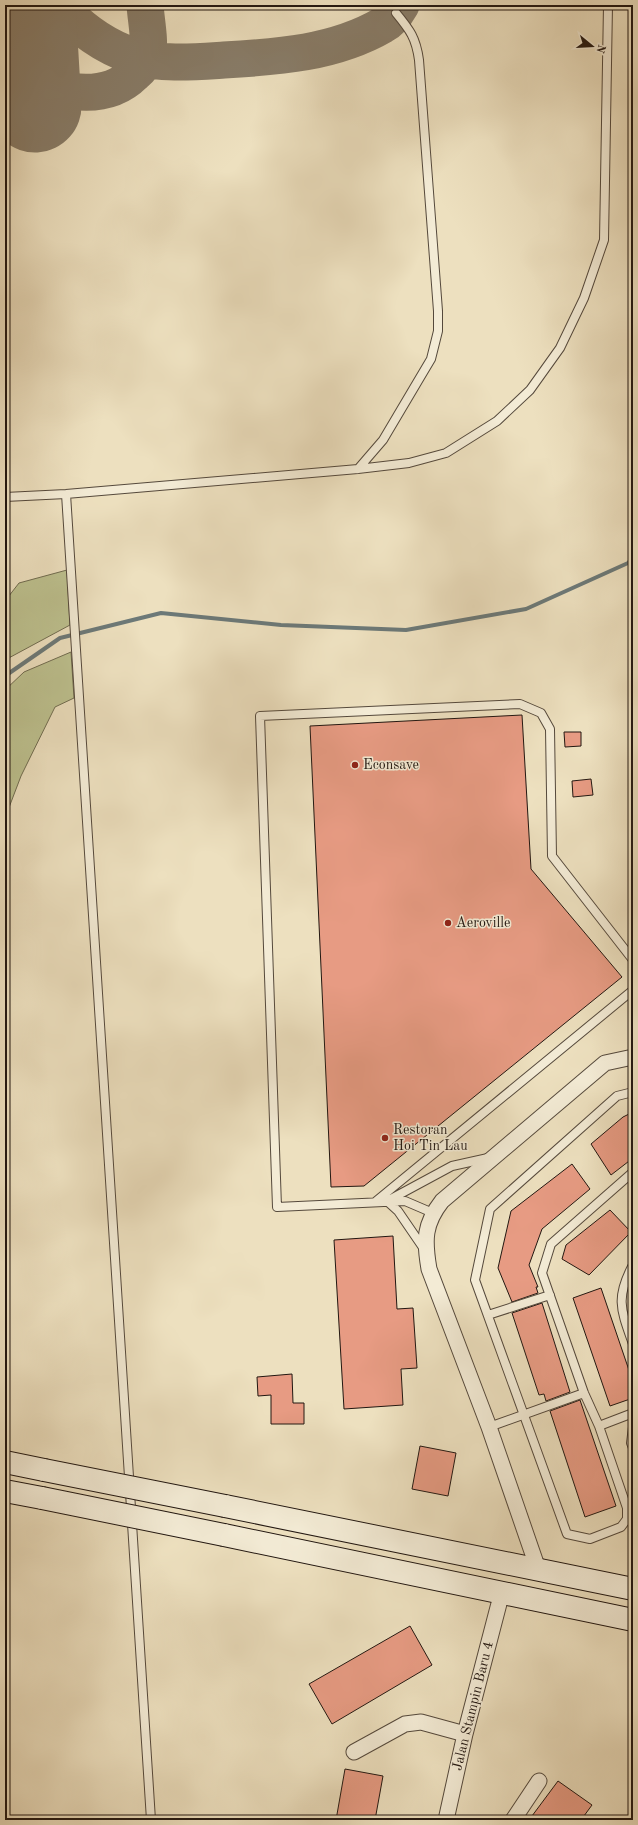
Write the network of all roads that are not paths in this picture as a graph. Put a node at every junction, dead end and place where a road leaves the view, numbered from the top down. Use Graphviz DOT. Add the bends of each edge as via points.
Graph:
graph roads {
  1 [pos="608,5"];
  2 [pos="396,13"];
  3 [pos="358,469"];
  4 [pos="66,494"];
  5 [pos="5,497"];
  6 [pos="633,960"];
  7 [pos="633,990"];
  8 [pos="633,1057"];
  9 [pos="633,1092"];
  10 [pos="494,1157"];
  11 [pos="633,1172"];
  12 [pos="387,1201"];
  13 [pos="375,1202"];
  14 [pos="433,1213"];
  15 [pos="426,1252"];
  16 [pos="633,1265"];
  17 [pos="550,1295"];
  18 [pos="488,1315"];
  19 [pos="633,1344"];
  20 [pos="584,1393"];
  21 [pos="633,1412"];
  22 [pos="524,1415"];
  23 [pos="599,1426"];
  24 [pos="489,1427"];
  25 [pos="633,1427"];
  26 [pos="633,1448"];
  27 [pos="5,1462"];
  28 [pos="5,1490"];
  29 [pos="538,1569"];
  30 [pos="633,1589"];
  31 [pos="502,1592"];
  32 [pos="633,1620"];
  33 [pos="465,1734"];
  34 [pos="354,1752"];
  35 [pos="539,1781"];
  36 [pos="151,1820"];
  37 [pos="446,1820"];
  38 [pos="513,1820"];
  1 -- 3 [label="lane" via="604,240 584,298 560,348 530,390 502,416 446,452 409,463"];
  2 -- 3 [label="lane" via="411,31 417,44 438,331 431,359 383,440"];
  3 -- 4 [label="lane"];
  4 -- 5 [label="lane"];
  4 -- 36 [label="lane"];
  6 -- 13 [label="lane" via="552,856 550,729 541,713 520,704 260,716 277,1207"];
  7 -- 13 [label="lane"];
  8 -- 10 [label="street" via="604,1063"];
  9 -- 18 [label="lane" via="617,1096 490,1209 475,1280"];
  10 -- 12 [label="lane" via="452,1166"];
  10 -- 14 [label="street" via="442,1201"];
  11 -- 17 [label="lane" via="551,1244 542,1273"];
  12 -- 13 [label="lane"];
  12 -- 14 [label="lane" via="405,1201"];
  12 -- 15 [label="lane" via="398,1211"];
  14 -- 15 [label="street" via="426,1232"];
  15 -- 24 [label="street" via="429,1269"];
  16 -- 19 [label="lane" via="624,1281 621,1311"];
  17 -- 18 [label="lane"];
  17 -- 20 [label="lane"];
  18 -- 22 [label="lane"];
  20 -- 22 [label="lane"];
  20 -- 23 [label="lane"];
  21 -- 23 [label="lane"];
  22 -- 23 [label="lane" via="566,1534 590,1539 621,1527 627,1519 627,1508"];
  22 -- 24 [label="lane"];
  24 -- 29 [label="street"];
  25 -- 26 [label="lane"];
  27 -- 29 [label="main road, bridge"];
  28 -- 31 [label="main road, bridge"];
  29 -- 30 [label="main road"];
  31 -- 32 [label="main road"];
  31 -- 33 [label="street, Jalan Stampin Baru 4"];
  33 -- 34 [label="street" via="421,1722 405,1724"];
  33 -- 37 [label="street, Jalan Stampin Baru 4"];
  35 -- 38 [label="street"];
}
